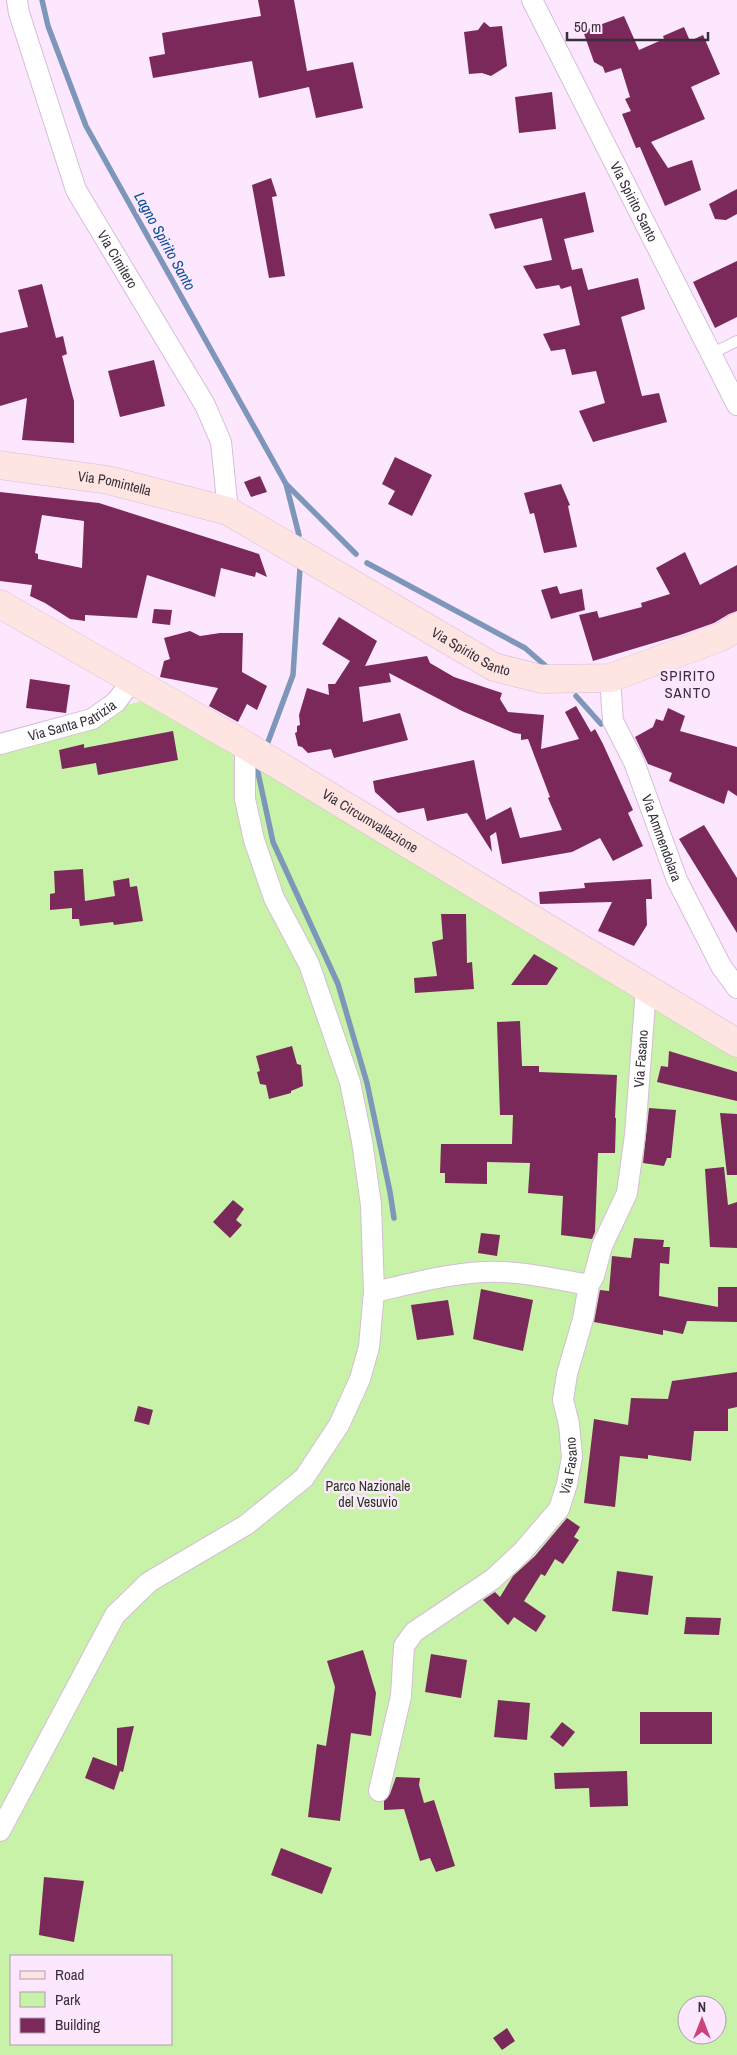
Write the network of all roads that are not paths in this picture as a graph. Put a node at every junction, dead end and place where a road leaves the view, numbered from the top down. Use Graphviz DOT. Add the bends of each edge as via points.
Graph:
graph roads {
  1 [pos="17,0"];
  2 [pos="532,0"];
  3 [pos="737,340"];
  4 [pos="711,354"];
  5 [pos="737,405"];
  6 [pos="0,465"];
  7 [pos="228,511"];
  8 [pos="0,604"];
  9 [pos="737,627"];
  10 [pos="610,678"];
  11 [pos="132,681"];
  12 [pos="0,744"];
  13 [pos="245,745"];
  14 [pos="737,988"];
  15 [pos="646,989"];
  16 [pos="737,1043"];
  17 [pos="590,1285"];
  18 [pos="374,1292"];
  19 [pos="380,1791"];
  20 [pos="0,1831"];
  1 -- 7 [label="street, Via Cimitero" via="76,190 205,405 222,442"];
  2 -- 4 [label="street, Via Spirito Santo"];
  3 -- 4 [label="lane"];
  4 -- 5 [label="street, Via Spirito Santo"];
  6 -- 7 [label="main road, Via Pomintella" via="108,480"];
  7 -- 10 [label="main road, Via Spirito Santo" via="494,666 541,679"];
  8 -- 11 [label="main road, Via Circumvallazione"];
  9 -- 10 [label="main road, Via Spirito Santo" via="721,637"];
  10 -- 14 [label="street, Via Ammendolara" via="614,721 634,762 677,880 721,966"];
  11 -- 12 [label="street, Via Santa Patrizia" via="116,702 92,719"];
  11 -- 13 [label="main road, Via Circumvallazione"];
  13 -- 15 [label="main road, Via Circumvallazione"];
  13 -- 18 [label="street" via="244,799 254,840 274,898 309,964 350,1082 371,1206"];
  15 -- 16 [label="main road, Via Circumvallazione"];
  15 -- 17 [label="street, Via Fasano" via="635,1135 626,1193 602,1246"];
  17 -- 18 [label="street" via="516,1273 485,1272 459,1274"];
  17 -- 19 [label="street, Via Fasano" via="563,1400 572,1457 559,1509 522,1552 493,1578 414,1632 404,1646 401,1696"];
  18 -- 20 [label="street" via="369,1347 360,1379 339,1426 304,1478 246,1525 148,1582 115,1615"];
}
